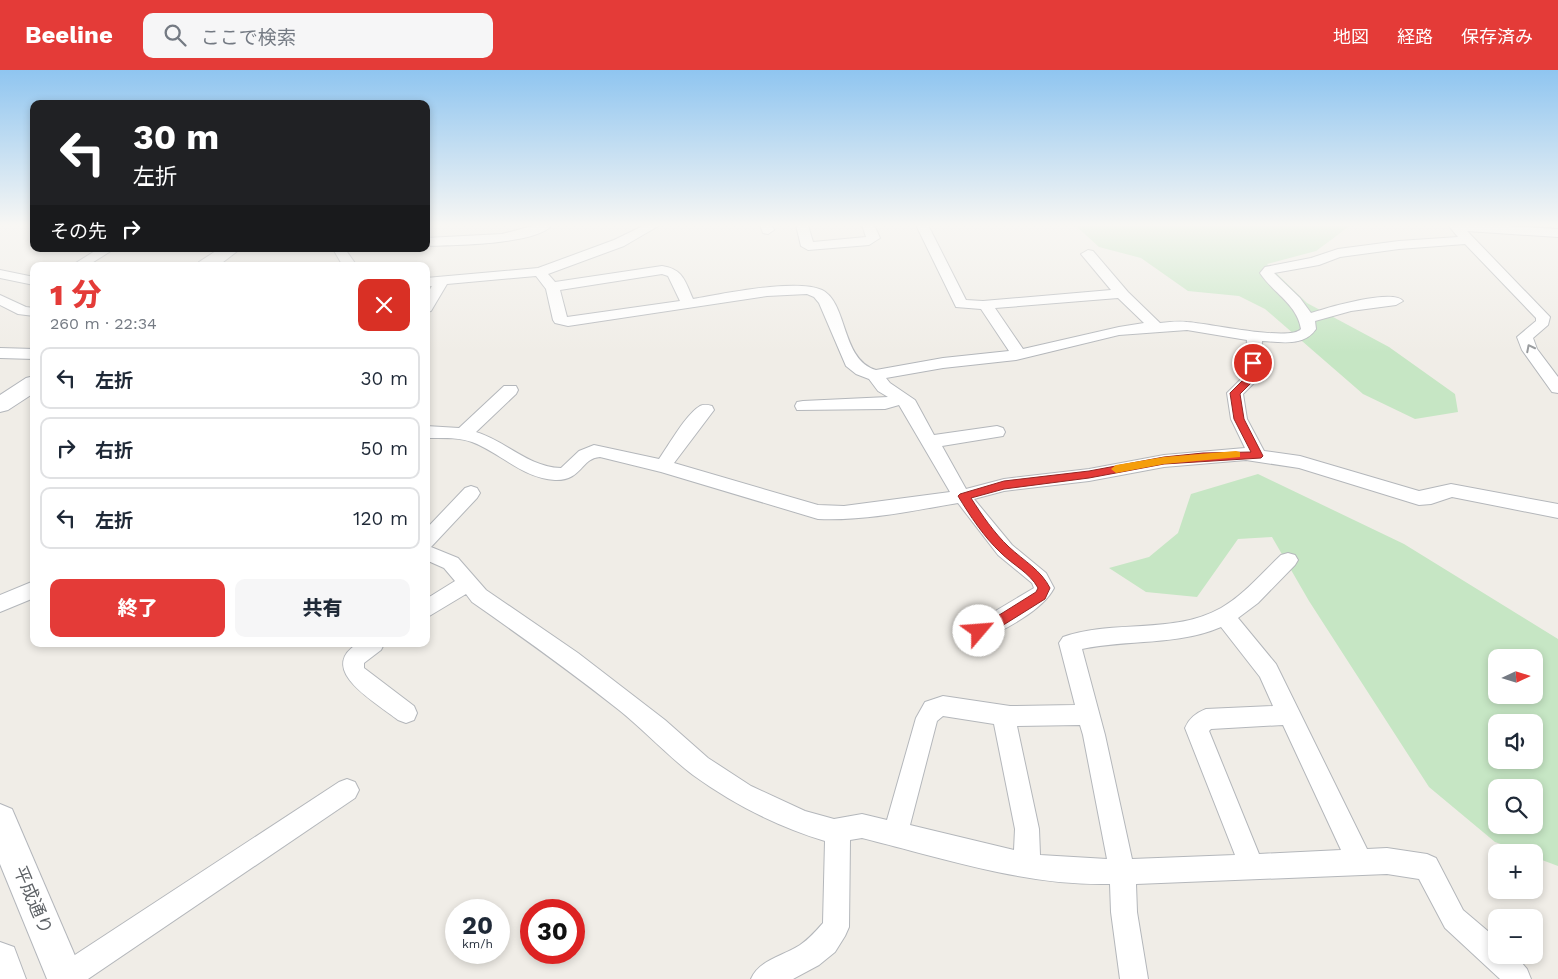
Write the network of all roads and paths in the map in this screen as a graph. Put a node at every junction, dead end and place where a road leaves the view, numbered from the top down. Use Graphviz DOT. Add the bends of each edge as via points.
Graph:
graph roads {
  1 [pos="552,267"];
  2 [pos="943,267"];
  3 [pos="1097,267"];
  4 [pos="1284,267"];
  5 [pos="1495,267"];
  6 [pos="540,272"];
  7 [pos="0,274"];
  8 [pos="30,280"];
  9 [pos="442,281"];
  10 [pos="430,282"];
  11 [pos="552,287"];
  12 [pos="1121,293"];
  13 [pos="0,300"];
  14 [pos="430,301"];
  15 [pos="1396,301"];
  16 [pos="688,303"];
  17 [pos="985,305"];
  18 [pos="30,312"];
  19 [pos="1307,319"];
  20 [pos="1157,328"];
  21 [pos="1254,336"];
  22 [pos="0,353"];
  23 [pos="30,354"];
  24 [pos="1019,354"];
  25 [pos="875,375"];
  26 [pos="30,385"];
  27 [pos="1558,388"];
  28 [pos="510,390"];
  29 [pos="902,398"];
  30 [pos="0,405"];
  31 [pos="803,406"];
  32 [pos="706,410"];
  33 [pos="430,432"];
  34 [pos="997,432"];
  35 [pos="463,434"];
  36 [pos="929,442"];
  37 [pos="1258,456"];
  38 [pos="664,466"];
  39 [pos="471,492"];
  40 [pos="964,496"];
  41 [pos="1558,512"];
  42 [pos="430,537"];
  43 [pos="430,554"];
  44 [pos="1288,560"];
  45 [pos="467,582"];
  46 [pos="30,591"];
  47 [pos="0,604"];
  48 [pos="430,607"];
  49 [pos="1224,616"];
  50 [pos="979,631"];
  51 [pos="369,647"];
  52 [pos="406,713"];
  53 [pos="1004,714"];
  54 [pos="1089,714"];
  55 [pos="1289,715"];
  56 [pos="347,790"];
  57 [pos="0,821"];
  58 [pos="838,830"];
  59 [pos="895,834"];
  60 [pos="1360,862"];
  61 [pos="1027,866"];
  62 [pos="1252,867"];
  63 [pos="1122,872"];
  64 [pos="0,961"];
  65 [pos="7,979"];
  66 [pos="66,979"];
  67 [pos="765,979"];
  68 [pos="1134,979"];
  69 [pos="1517,979"];
  1 -- 6 [label="street"];
  2 -- 17 [label="street" via="961,304"];
  3 -- 12 [label="street"];
  4 -- 19 [label="street" via="1267,273 1294,300"];
  27 -- 5 [label="street, one-way" via="1525,338 1543,322 1543,317"];
  6 -- 9 [label="street"];
  6 -- 11 [label="street"];
  7 -- 8 [label="street"];
  9 -- 10 [label="street"];
  9 -- 14 [label="street"];
  11 -- 16 [label="street" via="662,270 674,274"];
  11 -- 16 [label="street" via="560,320 568,322"];
  12 -- 17 [label="street"];
  12 -- 20 [label="street"];
  13 -- 18 [label="street"];
  15 -- 19 [label="street" via="1355,305"];
  16 -- 25 [label="street" via="795,289 819,294 826,302 852,363"];
  17 -- 24 [label="street"];
  19 -- 21 [label="street" via="1309,330 1304,335 1291,338"];
  20 -- 21 [label="street" via="1187,326"];
  20 -- 24 [label="street" via="1119,331"];
  21 -- 37 [label="street" via="1252,377 1235,393 1239,419"];
  22 -- 23 [label="street"];
  24 -- 25 [label="street"];
  25 -- 29 [label="street" via="884,387"];
  26 -- 30 [label="street"];
  28 -- 35 [label="street"];
  29 -- 31 [label="street" via="885,404"];
  29 -- 36 [label="street" via="909,404"];
  32 -- 38 [label="street"];
  33 -- 35 [label="street"];
  34 -- 36 [label="street"];
  35 -- 38 [label="street" via="485,441 515,461 544,474 565,474 592,451"];
  36 -- 40 [label="street"];
  37 -- 40 [label="street" via="1164,460 1089,475 1004,485"];
  37 -- 41 [label="street" via="1300,462 1419,498 1451,490"];
  38 -- 40 [label="street" via="818,512 844,513"];
  39 -- 42 [label="street"];
  40 -- 50 [label="street" via="983,525 1005,550 1039,578 1044,588 1040,595"];
  43 -- 45 [label="street" via="451,563"];
  44 -- 49 [label="street"];
  45 -- 48 [label="street"];
  45 -- 58 [label="street" via="479,596 570,659 700,766 742,794 803,822"];
  46 -- 47 [label="street"];
  49 -- 54 [label="street" via="1182,630 1070,643"];
  49 -- 55 [label="street" via="1268,671"];
  51 -- 52 [label="street" via="353,661 354,672"];
  53 -- 54 [label="street"];
  53 -- 59 [label="street" via="943,706 933,709 927,718"];
  53 -- 61 [label="street" via="1026,830"];
  54 -- 63 [label="street"];
  55 -- 60 [label="street"];
  55 -- 62 [label="street" via="1206,719 1196,728"];
  56 -- 66 [label="street"];
  57 -- 66 [label="street, 平成通り"];
  58 -- 59 [label="street" via="862,826"];
  58 -- 67 [label="street" via="836,928 809,954"];
  59 -- 61 [label="street"];
  60 -- 62 [label="street"];
  60 -- 69 [label="street" via="1387,861 1427,867 1455,920"];
  61 -- 63 [label="street"];
  62 -- 63 [label="street"];
  63 -- 68 [label="street"];
  64 -- 65 [label="street"];
}
